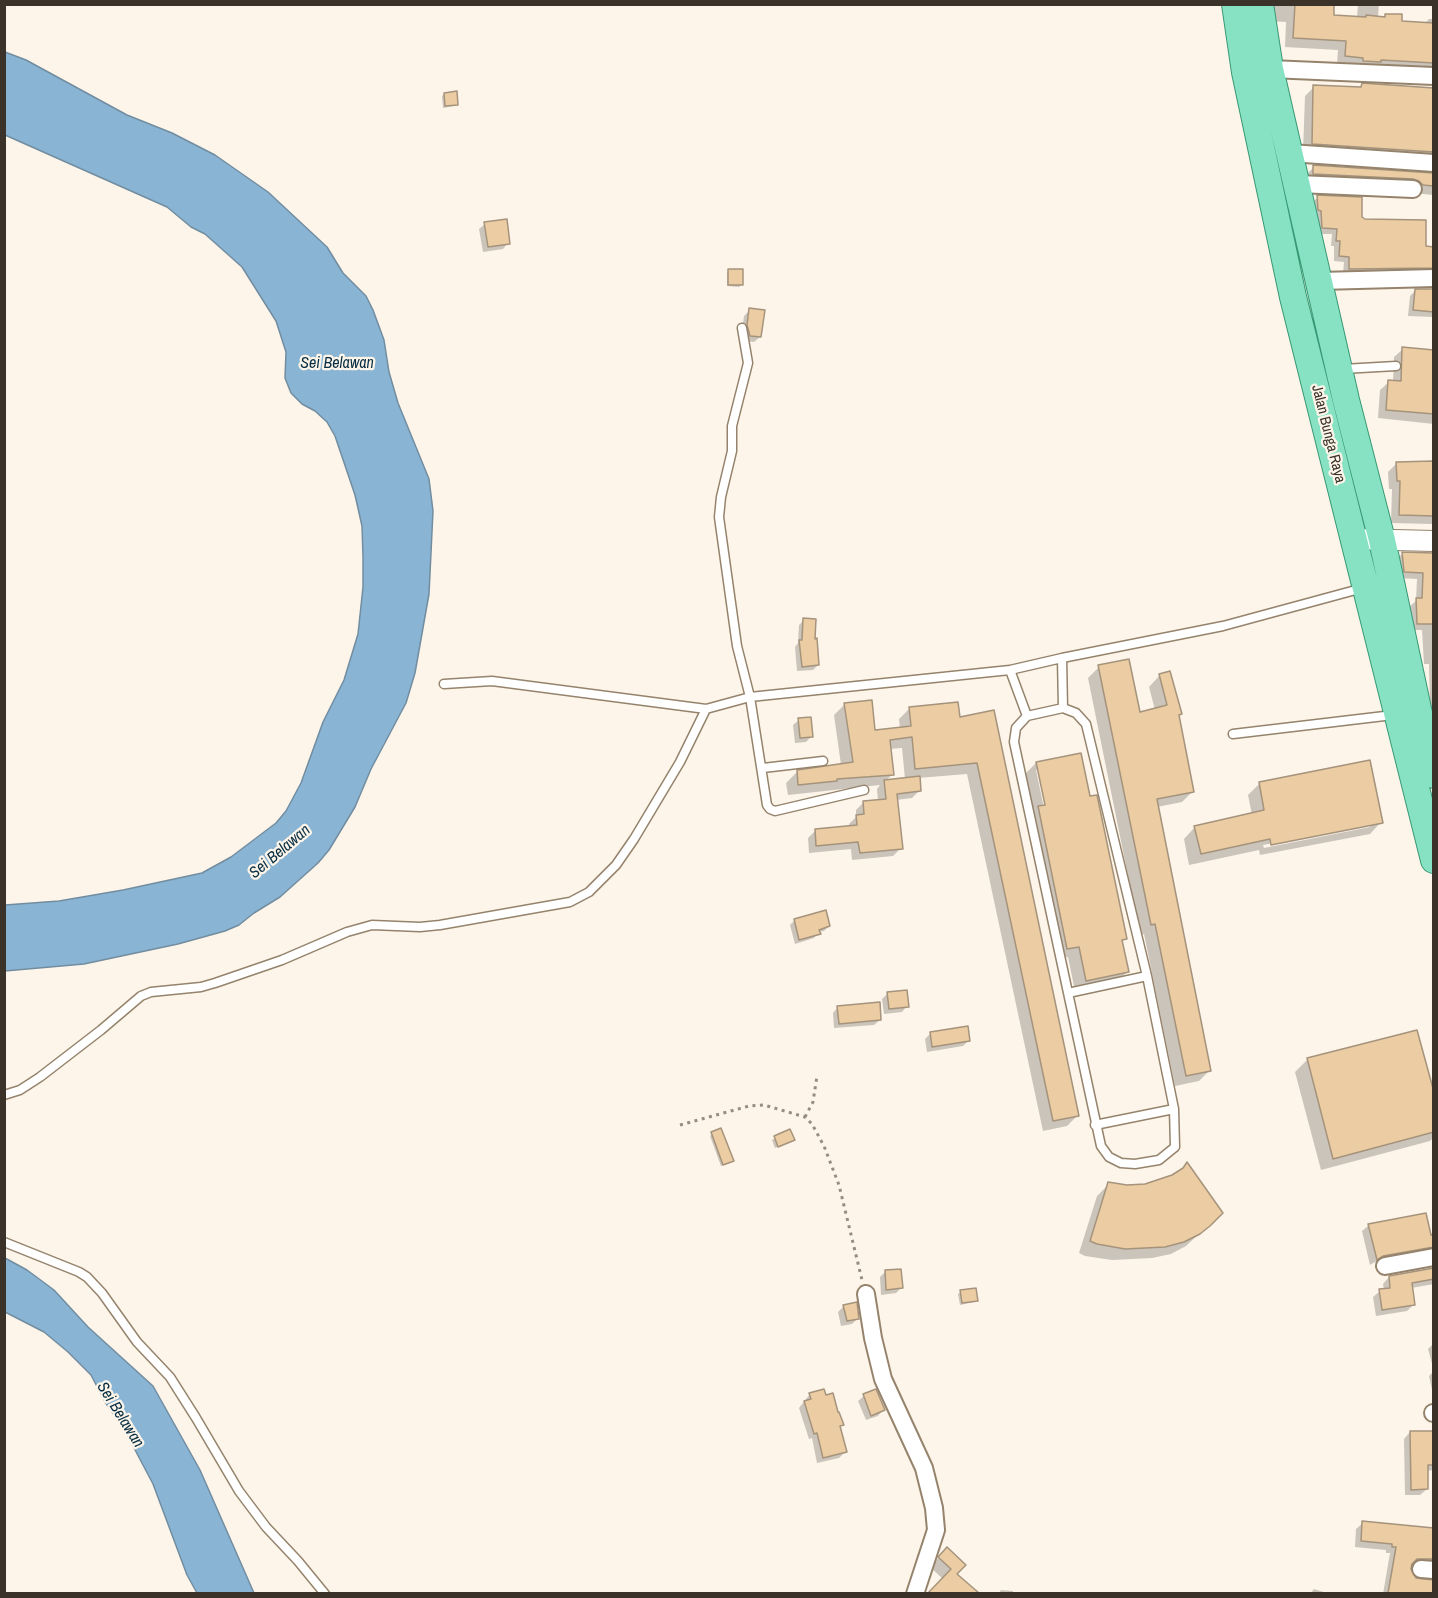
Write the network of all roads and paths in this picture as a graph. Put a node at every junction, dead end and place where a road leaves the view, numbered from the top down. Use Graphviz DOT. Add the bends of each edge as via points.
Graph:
graph roads {
  1 [pos="1235,4"];
  2 [pos="1260,4"];
  3 [pos="1270,69"];
  4 [pos="1434,76"];
  5 [pos="1290,153"];
  6 [pos="1434,163"];
  7 [pos="1298,184"];
  8 [pos="1413,189"];
  9 [pos="1434,278"];
  10 [pos="1320,281"];
  11 [pos="742,328"];
  12 [pos="1396,366"];
  13 [pos="1325,370"];
  14 [pos="1354,538"];
  15 [pos="1382,540"];
  16 [pos="1434,541"];
  17 [pos="1366,588"];
  18 [pos="1062,658"];
  19 [pos="1010,670"];
  20 [pos="444,684"];
  21 [pos="750,697"];
  22 [pos="1063,708"];
  23 [pos="706,709"];
  24 [pos="1408,712"];
  25 [pos="1027,716"];
  26 [pos="1233,734"];
  27 [pos="823,761"];
  28 [pos="763,768"];
  29 [pos="1434,775"];
  30 [pos="864,790"];
  31 [pos="1434,860"];
  32 [pos="1147,976"];
  33 [pos="1068,993"];
  34 [pos="818,1076"];
  35 [pos="4,1095"];
  36 [pos="1174,1109"];
  37 [pos="805,1117"];
  38 [pos="680,1125"];
  39 [pos="1095,1125"];
  40 [pos="4,1242"];
  41 [pos="1434,1257"];
  42 [pos="1385,1266"];
  43 [pos="866,1294"];
  44 [pos="325,1593"];
  45 [pos="915,1593"];
  1 -- 13 [label="main road, Jalan Bunga Raya" via="1262,154"];
  2 -- 3 [label="main road, Jalan Bunga Raya"];
  3 -- 4 [label="street"];
  3 -- 5 [label="main road, Jalan Bunga Raya"];
  5 -- 6 [label="street"];
  5 -- 7 [label="main road, Jalan Bunga Raya"];
  7 -- 8 [label="street"];
  7 -- 10 [label="main road, Jalan Bunga Raya"];
  9 -- 10 [label="street"];
  10 -- 13 [label="main road, Jalan Bunga Raya"];
  11 -- 21 [label="lane" via="748,363 732,426 732,451 719,517 737,646"];
  12 -- 13 [label="lane"];
  13 -- 14 [label="main road, Jalan Bunga Raya"];
  13 -- 15 [label="main road, Jalan Bunga Raya"];
  14 -- 15 [label="street"];
  14 -- 17 [label="main road, Jalan Bunga Raya"];
  15 -- 16 [label="street"];
  15 -- 24 [label="main road, Jalan Bunga Raya"];
  17 -- 18 [label="lane" via="1223,626"];
  17 -- 24 [label="main road, Jalan Bunga Raya"];
  18 -- 19 [label="lane"];
  18 -- 22 [label="lane"];
  19 -- 21 [label="lane"];
  19 -- 25 [label="lane"];
  20 -- 23 [label="lane" via="492,681"];
  21 -- 23 [label="lane"];
  21 -- 28 [label="lane"];
  22 -- 25 [label="lane"];
  22 -- 32 [label="lane" via="1076,713 1086,724"];
  23 -- 35 [label="lane" via="634,839 589,892 570,902 440,924 372,925 215,983 151,992 40,1077"];
  24 -- 26 [label="lane"];
  24 -- 29 [label="main road, Jalan Bunga Raya"];
  24 -- 31 [label="main road, Jalan Bunga Raya"];
  25 -- 33 [label="lane" via="1016,728 1014,742"];
  27 -- 28 [label="lane"];
  28 -- 30 [label="lane" via="767,805 775,811"];
  32 -- 33 [label="lane"];
  32 -- 36 [label="lane"];
  33 -- 39 [label="lane"];
  34 -- 37 [label="path" via="813,1102"];
  36 -- 39 [label="lane"];
  36 -- 39 [label="lane" via="1175,1147 1159,1160 1135,1164 1109,1157"];
  37 -- 38 [label="path" via="764,1105"];
  37 -- 43 [label="path" via="824,1146 839,1185"];
  40 -- 44 [label="lane" via="71,1269 98,1288 136,1342 170,1377 239,1491"];
  41 -- 42 [label="street"];
  43 -- 45 [label="street" via="883,1379 924,1468 934,1508 936,1530"];
}
